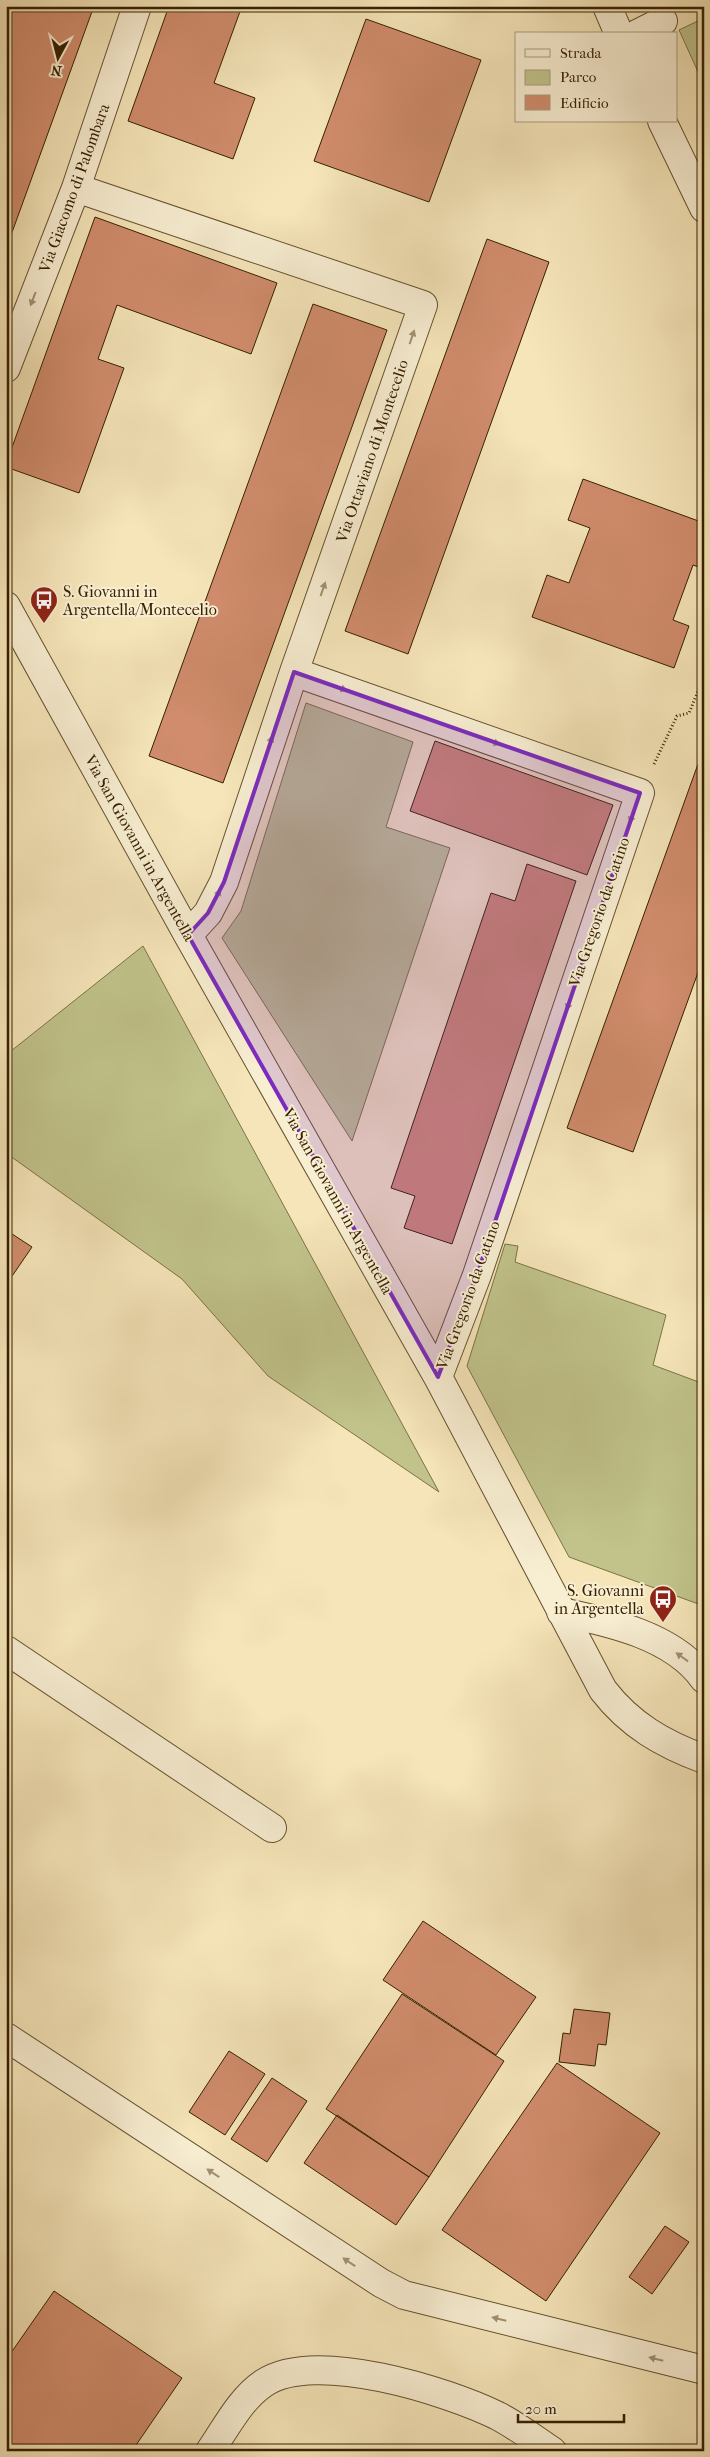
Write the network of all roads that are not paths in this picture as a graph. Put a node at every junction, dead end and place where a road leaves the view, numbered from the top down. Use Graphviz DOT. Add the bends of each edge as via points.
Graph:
graph roads {
  1 [pos="137,6"];
  2 [pos="606,6"];
  3 [pos="663,21"];
  4 [pos="618,32"];
  5 [pos="641,32"];
  6 [pos="662,122"];
  7 [pos="76,188"];
  8 [pos="704,208"];
  9 [pos="6,368"];
  10 [pos="6,606"];
  11 [pos="294,672"];
  12 [pos="188,935"];
  13 [pos="438,1377"];
  14 [pos="561,1612"];
  15 [pos="6,1650"];
  16 [pos="704,1679"];
  17 [pos="704,1759"];
  18 [pos="272,1828"];
  19 [pos="6,2038"];
  20 [pos="704,2370"];
  21 [pos="210,2451"];
  22 [pos="552,2451"];
  1 -- 7 [label="street, Via Giacomo di Palombara"];
  2 -- 4 [label="street"];
  3 -- 5 [label="street"];
  6 -- 8 [label="street"];
  7 -- 9 [label="street, Via Giacomo di Palombara, one-way"];
  11 -- 7 [label="street, Via Ottaviano di Montecelio, one-way" via="423,305"];
  10 -- 12 [label="street, Via San Giovanni in Argentella"];
  12 -- 11 [label="street, Via Ottaviano di Montecelio, one-way" via="208,913 224,882"];
  11 -- 13 [label="street, Via Gregorio da Catino, one-way" via="640,792 477,1275"];
  12 -- 13 [label="street, Via San Giovanni in Argentella"];
  13 -- 14 [label="street, Via San Giovanni in Argentella"];
  16 -- 14 [label="street, one-way" via="690,1662 654,1641 619,1627"];
  14 -- 17 [label="street, Via San Giovanni in Argentella" via="615,1706 638,1727"];
  15 -- 18 [label="street"];
  20 -- 19 [label="street, one-way" via="404,2294 381,2283"];
  21 -- 22 [label="street" via="235,2413 266,2382 292,2373 328,2371 366,2374 436,2391 498,2416"];
}
